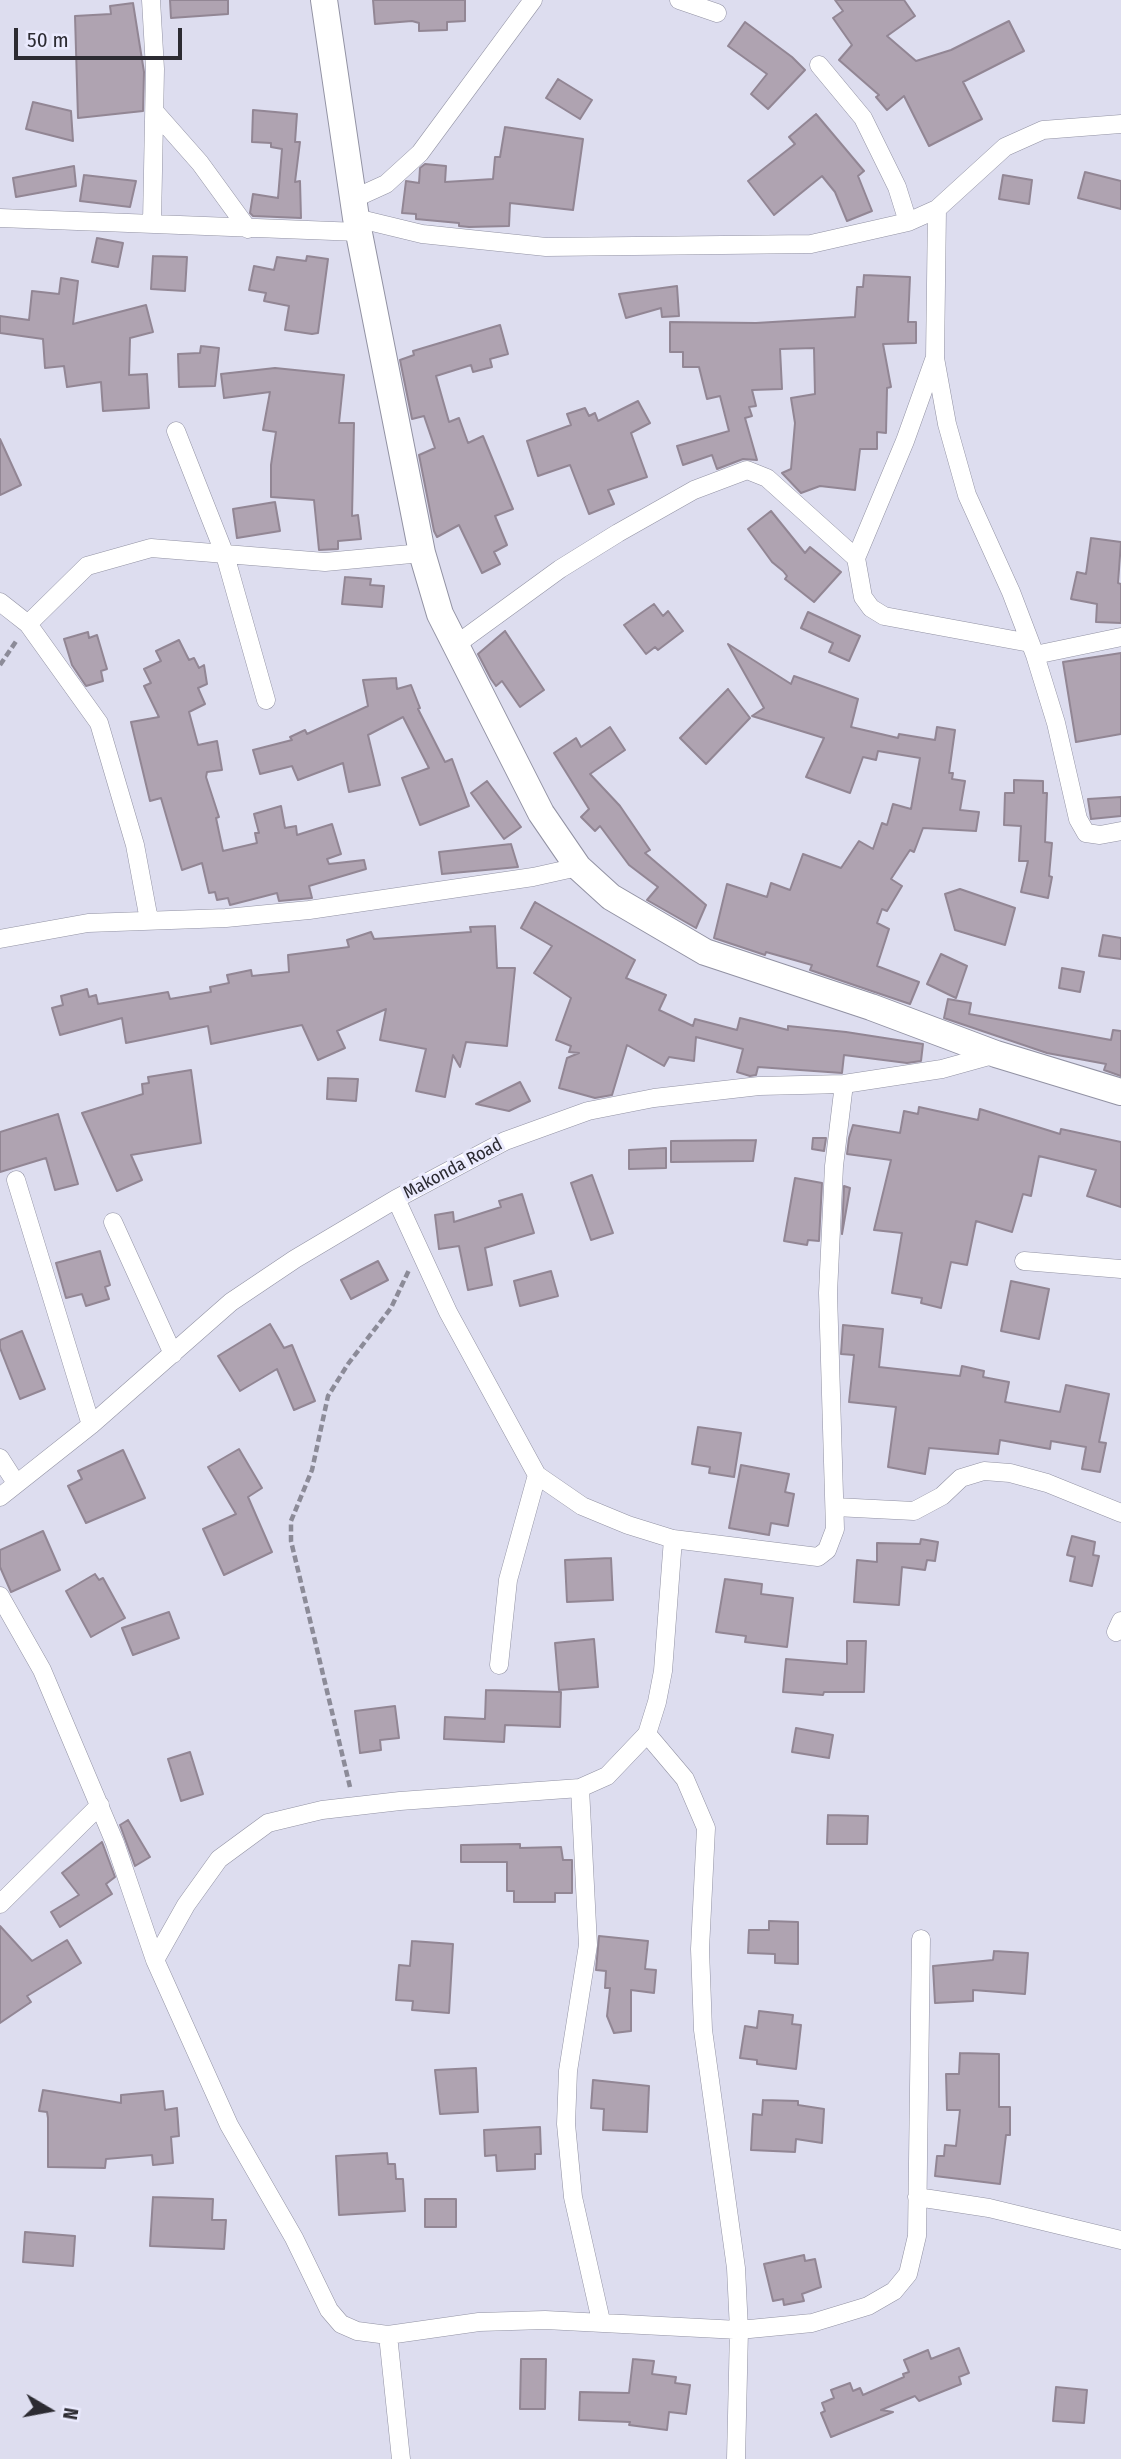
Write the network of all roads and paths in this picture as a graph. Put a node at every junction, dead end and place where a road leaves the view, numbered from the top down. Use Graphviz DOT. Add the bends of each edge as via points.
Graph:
graph roads {
  1 [pos="151,0"];
  2 [pos="324,0"];
  3 [pos="533,0"];
  4 [pos="679,0"];
  5 [pos="717,13"];
  6 [pos="819,65"];
  7 [pos="155,112"];
  8 [pos="1121,124"];
  9 [pos="937,209"];
  10 [pos="356,216"];
  11 [pos="0,218"];
  12 [pos="152,222"];
  13 [pos="908,222"];
  14 [pos="248,229"];
  15 [pos="934,358"];
  16 [pos="176,430"];
  17 [pos="422,553"];
  18 [pos="225,555"];
  19 [pos="856,558"];
  20 [pos="0,602"];
  21 [pos="28,624"];
  22 [pos="1121,636"];
  23 [pos="457,644"];
  24 [pos="1032,649"];
  25 [pos="0,665"];
  26 [pos="266,700"];
  27 [pos="1121,831"];
  28 [pos="578,867"];
  29 [pos="149,920"];
  30 [pos="0,939"];
  31 [pos="996,1055"];
  32 [pos="844,1084"];
  33 [pos="1121,1092"];
  34 [pos="16,1180"];
  35 [pos="396,1199"];
  36 [pos="113,1222"];
  37 [pos="417,1246"];
  38 [pos="1024,1261"];
  39 [pos="1121,1269"];
  40 [pos="173,1354"];
  41 [pos="91,1425"];
  42 [pos="0,1458"];
  43 [pos="537,1475"];
  44 [pos="16,1483"];
  45 [pos="0,1497"];
  46 [pos="835,1507"];
  47 [pos="1121,1513"];
  48 [pos="673,1539"];
  49 [pos="0,1596"];
  50 [pos="499,1665"];
  51 [pos="647,1734"];
  52 [pos="580,1788"];
  53 [pos="100,1805"];
  54 [pos="355,1806"];
  55 [pos="0,1904"];
  56 [pos="921,1939"];
  57 [pos="155,1960"];
  58 [pos="917,2197"];
  59 [pos="1121,2240"];
  60 [pos="601,2321"];
  61 [pos="739,2330"];
  62 [pos="388,2335"];
  63 [pos="401,2459"];
  64 [pos="736,2459"];
  1 -- 7 [label="street"];
  2 -- 10 [label="street"];
  3 -- 10 [label="street" via="420,153"];
  4 -- 5 [label="street"];
  6 -- 13 [label="street" via="863,118 897,187"];
  7 -- 12 [label="street"];
  7 -- 14 [label="street"];
  8 -- 9 [label="street" via="1043,130 1014,143"];
  9 -- 13 [label="street"];
  9 -- 15 [label="street"];
  10 -- 13 [label="street" via="478,243 614,249 811,244"];
  10 -- 14 [label="street"];
  10 -- 17 [label="street"];
  11 -- 12 [label="street"];
  12 -- 14 [label="street"];
  15 -- 19 [label="street"];
  15 -- 24 [label="street" via="967,495"];
  16 -- 18 [label="street"];
  17 -- 18 [label="street" via="324,562"];
  17 -- 23 [label="street" via="440,614"];
  18 -- 21 [label="street" via="151,548 87,566"];
  18 -- 26 [label="street"];
  19 -- 23 [label="street" via="767,478 747,470 694,490 618,533"];
  19 -- 24 [label="street" via="863,597 884,616"];
  20 -- 21 [label="street"];
  21 -- 25 [label="path"];
  21 -- 29 [label="street" via="99,723 135,845"];
  22 -- 24 [label="street"];
  23 -- 28 [label="street" via="541,813"];
  24 -- 27 [label="street" via="1056,723 1078,819 1086,833"];
  28 -- 29 [label="street" via="309,910"];
  28 -- 31 [label="street" via="611,897 705,952 871,1007"];
  29 -- 30 [label="street" via="88,923"];
  31 -- 32 [label="street, Makonda Road" via="942,1069"];
  31 -- 33 [label="street"];
  32 -- 35 [label="street, Makonda Road" via="759,1086 587,1111 505,1141"];
  32 -- 46 [label="street" via="834,1166 828,1293"];
  34 -- 41 [label="street"];
  35 -- 37 [label="street"];
  35 -- 40 [label="street, Makonda Road" via="231,1302"];
  36 -- 40 [label="street"];
  37 -- 43 [label="street"];
  37 -- 54 [label="path" via="391,1308 328,1396 312,1470 291,1521 291,1541"];
  38 -- 39 [label="street"];
  40 -- 41 [label="street, Makonda Road"];
  41 -- 44 [label="street, Makonda Road"];
  42 -- 44 [label="street"];
  43 -- 48 [label="street" via="582,1506"];
  43 -- 50 [label="street" via="508,1580"];
  44 -- 45 [label="street, Makonda Road"];
  46 -- 47 [label="street" via="914,1511 942,1496 961,1478 984,1471 1047,1483"];
  46 -- 48 [label="street" via="832,1541 818,1557"];
  48 -- 51 [label="street" via="663,1671"];
  49 -- 53 [label="street" via="42,1670"];
  51 -- 52 [label="street" via="607,1776"];
  51 -- 61 [label="street" via="685,1779 706,1828 700,1948 703,2030 736,2268"];
  52 -- 54 [label="street"];
  52 -- 60 [label="street" via="588,1945 568,2071 566,2124 573,2197"];
  53 -- 55 [label="street"];
  53 -- 57 [label="street"];
  54 -- 57 [label="street" via="268,1823 219,1859"];
  56 -- 58 [label="street"];
  57 -- 62 [label="street" via="229,2125 329,2309 341,2324"];
  58 -- 59 [label="street" via="989,2207"];
  58 -- 61 [label="street" via="913,2257 908,2274 894,2291 868,2306 811,2323"];
  60 -- 61 [label="street"];
  60 -- 62 [label="street" via="479,2322"];
  61 -- 64 [label="street"];
  62 -- 63 [label="street"];
}
